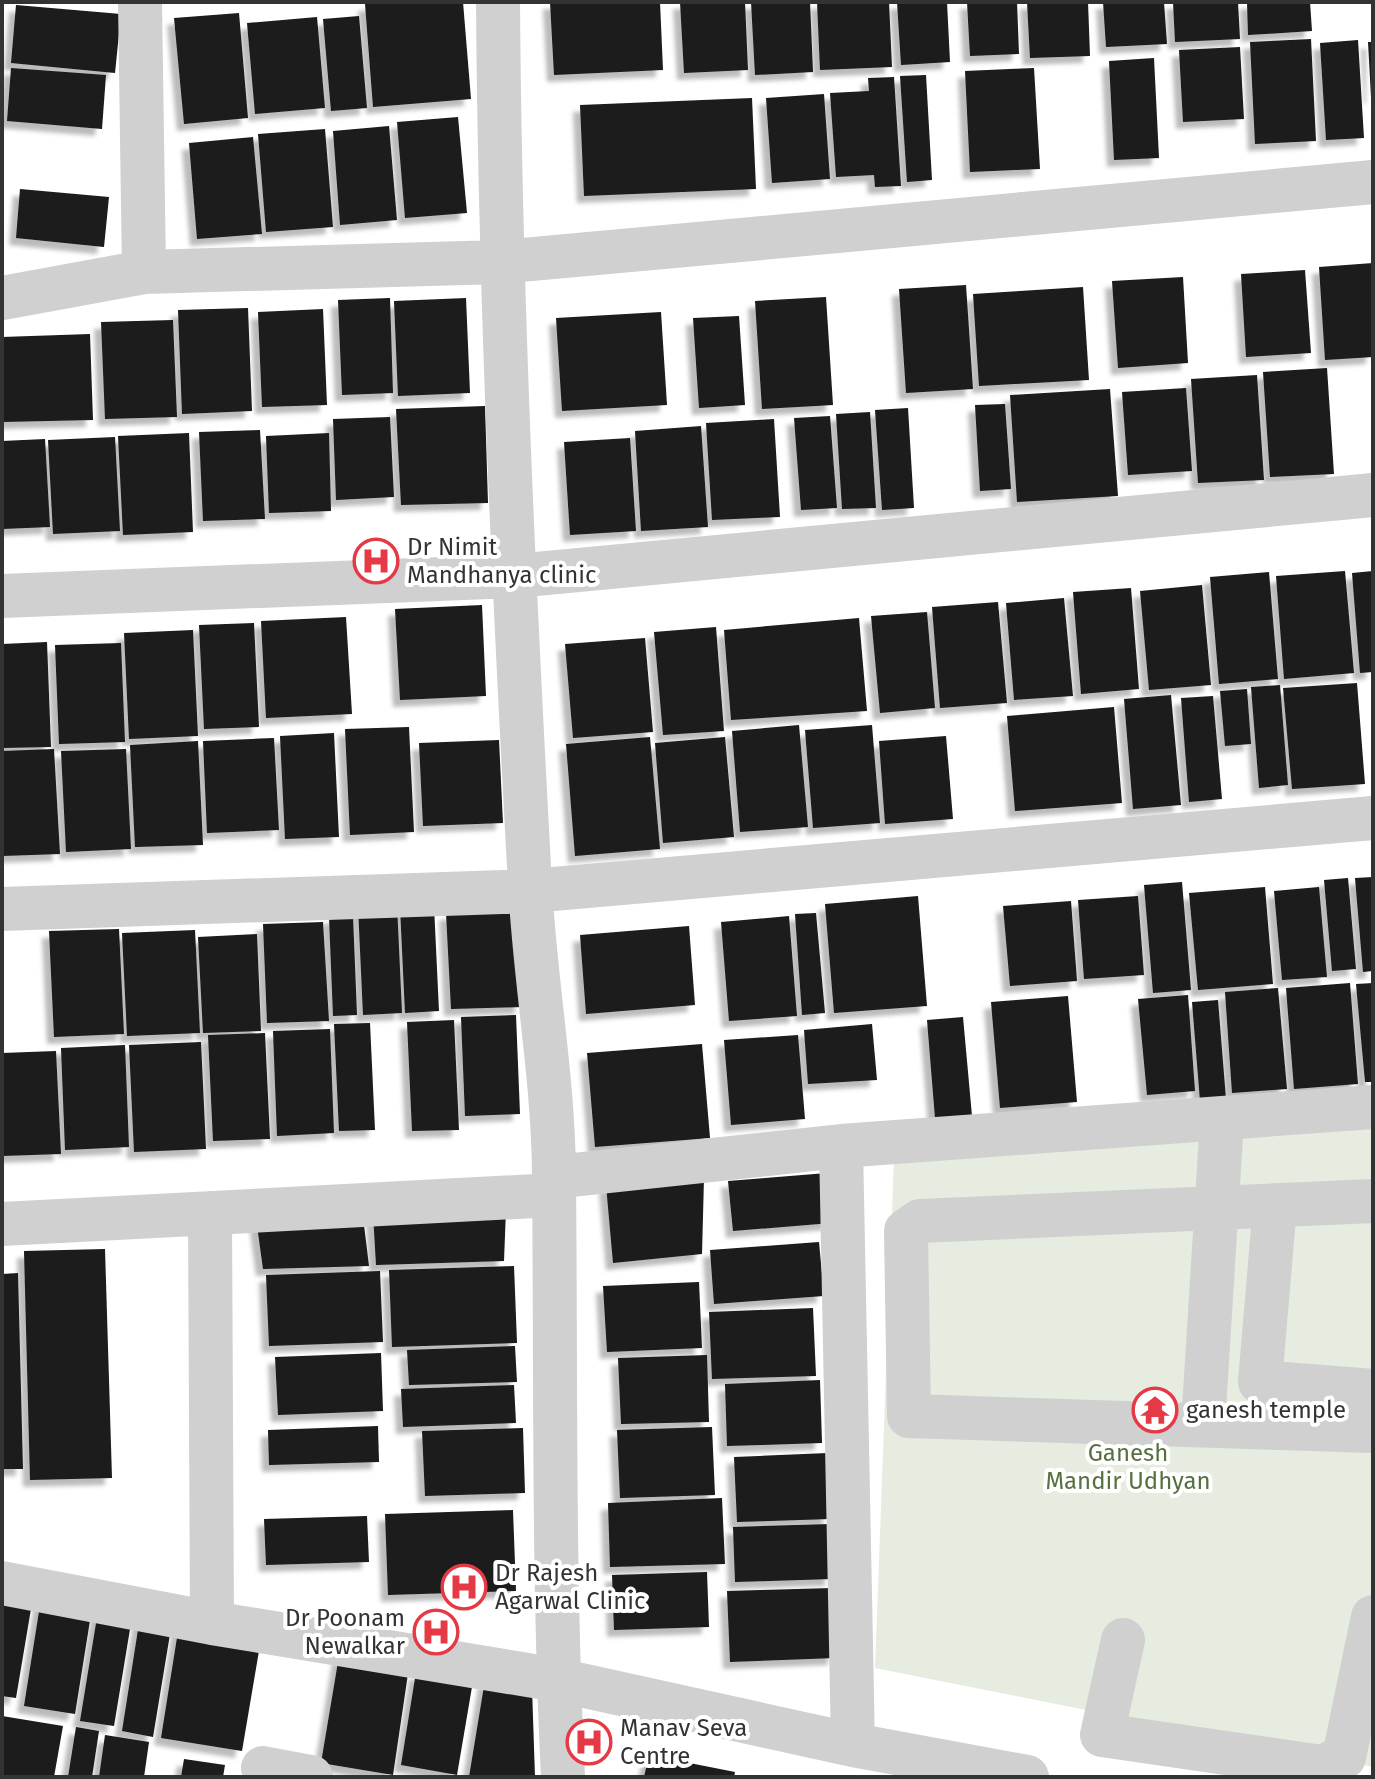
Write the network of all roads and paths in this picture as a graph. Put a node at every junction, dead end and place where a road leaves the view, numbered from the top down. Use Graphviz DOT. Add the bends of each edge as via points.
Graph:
graph roads {
  1 [pos="140,2"];
  2 [pos="498,2"];
  3 [pos="1373,182"];
  4 [pos="500,262"];
  5 [pos="144,272"];
  6 [pos="2,298"];
  7 [pos="1373,495"];
  8 [pos="515,576"];
  9 [pos="2,596"];
  10 [pos="1373,818"];
  11 [pos="530,891"];
  12 [pos="2,909"];
  13 [pos="1373,1107"];
  14 [pos="1222,1120"];
  15 [pos="841,1146"];
  16 [pos="554,1186"];
  17 [pos="1373,1201"];
  18 [pos="1275,1205"];
  19 [pos="1219,1208"];
  20 [pos="210,1213"];
  21 [pos="2,1224"];
  22 [pos="1373,1391"];
  23 [pos="1203,1425"];
  24 [pos="1373,1431"];
  25 [pos="2,1583"];
  26 [pos="1373,1617"];
  27 [pos="212,1623"];
  28 [pos="1123,1640"];
  29 [pos="558,1680"];
  30 [pos="853,1745"];
  31 [pos="263,1768"];
  32 [pos="311,1777"];
  33 [pos="563,1777"];
  34 [pos="1027,1777"];
  1 -- 5 [label="street"];
  2 -- 4 [label="street"];
  3 -- 4 [label="street"];
  4 -- 5 [label="street"];
  4 -- 8 [label="street"];
  5 -- 6 [label="street"];
  7 -- 8 [label="street"];
  8 -- 9 [label="street"];
  8 -- 11 [label="street"];
  10 -- 11 [label="street"];
  11 -- 12 [label="street"];
  11 -- 16 [label="street"];
  13 -- 14 [label="street"];
  14 -- 15 [label="street"];
  14 -- 19 [label="street"];
  15 -- 16 [label="street"];
  15 -- 30 [label="street"];
  16 -- 20 [label="street"];
  16 -- 29 [label="street"];
  17 -- 18 [label="street"];
  18 -- 19 [label="street"];
  18 -- 22 [label="street" via="1260,1382"];
  19 -- 23 [label="street"];
  19 -- 23 [label="street" via="920,1221 906,1231 909,1416"];
  20 -- 21 [label="street"];
  20 -- 27 [label="street"];
  23 -- 24 [label="street"];
  25 -- 27 [label="street"];
  26 -- 28 [label="street" via="1344,1757 1322,1767 1102,1735"];
  27 -- 29 [label="street"];
  29 -- 30 [label="street"];
  29 -- 33 [label="street"];
  30 -- 34 [label="street"];
  31 -- 32 [label="street"];
}
